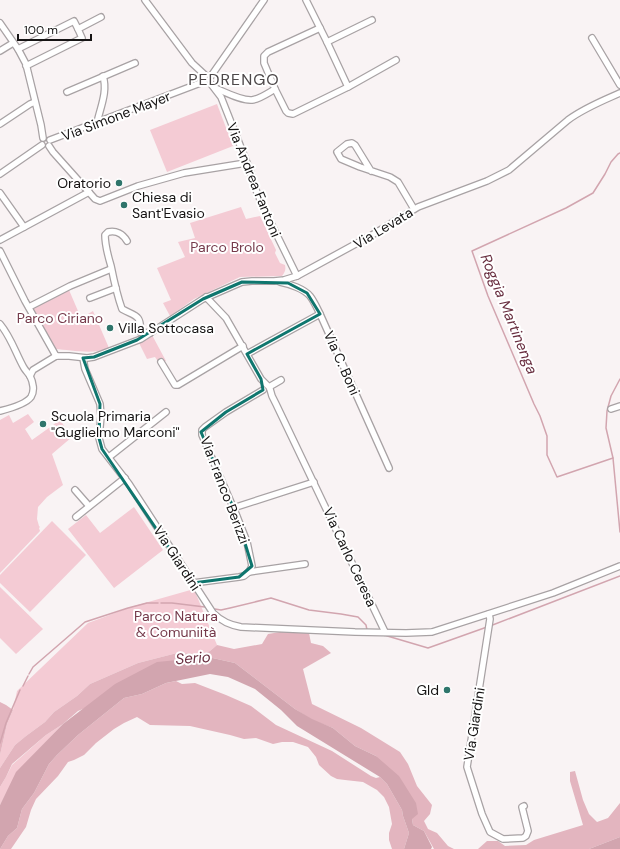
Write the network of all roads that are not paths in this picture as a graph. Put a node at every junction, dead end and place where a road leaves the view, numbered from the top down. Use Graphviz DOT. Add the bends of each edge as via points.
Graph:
graph roads {
  1 [pos="145,0"];
  2 [pos="264,0"];
  3 [pos="306,0"];
  4 [pos="101,17"];
  5 [pos="372,20"];
  6 [pos="0,23"];
  7 [pos="320,28"];
  8 [pos="78,29"];
  9 [pos="592,38"];
  10 [pos="328,42"];
  11 [pos="13,43"];
  12 [pos="18,49"];
  13 [pos="0,51"];
  14 [pos="396,60"];
  15 [pos="135,63"];
  16 [pos="26,66"];
  17 [pos="208,75"];
  18 [pos="103,76"];
  19 [pos="204,82"];
  20 [pos="620,85"];
  21 [pos="213,86"];
  22 [pos="348,87"];
  23 [pos="275,89"];
  24 [pos="67,92"];
  25 [pos="620,93"];
  26 [pos="35,102"];
  27 [pos="97,123"];
  28 [pos="0,124"];
  29 [pos="43,138"];
  30 [pos="50,143"];
  31 [pos="42,145"];
  32 [pos="246,162"];
  33 [pos="371,171"];
  34 [pos="0,174"];
  35 [pos="89,192"];
  36 [pos="0,193"];
  37 [pos="414,209"];
  38 [pos="24,227"];
  39 [pos="0,240"];
  40 [pos="127,241"];
  41 [pos="0,251"];
  42 [pos="111,269"];
  43 [pos="297,276"];
  44 [pos="274,282"];
  45 [pos="116,288"];
  46 [pos="90,298"];
  47 [pos="206,298"];
  48 [pos="29,307"];
  49 [pos="320,314"];
  50 [pos="2,327"];
  51 [pos="140,332"];
  52 [pos="150,333"];
  53 [pos="138,340"];
  54 [pos="243,346"];
  55 [pos="247,354"];
  56 [pos="56,356"];
  57 [pos="83,358"];
  58 [pos="161,362"];
  59 [pos="30,376"];
  60 [pos="281,380"];
  61 [pos="266,390"];
  62 [pos="620,406"];
  63 [pos="612,409"];
  64 [pos="0,411"];
  65 [pos="166,412"];
  66 [pos="108,457"];
  67 [pos="389,468"];
  68 [pos="125,478"];
  69 [pos="314,482"];
  70 [pos="75,490"];
  71 [pos="89,506"];
  72 [pos="233,508"];
  73 [pos="76,517"];
  74 [pos="305,564"];
  75 [pos="620,566"];
  76 [pos="249,572"];
  77 [pos="193,583"];
  78 [pos="489,617"];
  79 [pos="385,632"];
  80 [pos="524,806"];
  1 -- 17 [label="street" via="192,63"];
  2 -- 17 [label="street"];
  3 -- 7 [label="street"];
  4 -- 8 [label="street"];
  5 -- 10 [label="street"];
  6 -- 11 [label="street"];
  7 -- 10 [label="street"];
  7 -- 23 [label="street" via="264,56 264,63"];
  8 -- 12 [label="street" via="74,21"];
  8 -- 16 [label="street" via="82,38"];
  9 -- 20 [label="street"];
  10 -- 22 [label="street"];
  11 -- 12 [label="street"];
  11 -- 13 [label="street"];
  12 -- 16 [label="street"];
  14 -- 22 [label="street"];
  15 -- 18 [label="street"];
  16 -- 26 [label="street"];
  17 -- 19 [label="street" via="203,78"];
  17 -- 21 [label="street" via="213,79"];
  18 -- 24 [label="street"];
  18 -- 27 [label="street" via="105,91"];
  19 -- 21 [label="street"];
  19 -- 27 [label="street, Via Simone Mayer"];
  21 -- 23 [label="street" via="251,100"];
  21 -- 32 [label="street, Via Andrea Fantoni" via="221,97"];
  22 -- 23 [label="street" via="293,114 286,111"];
  25 -- 37 [label="street, Via Levata" via="577,113 509,170"];
  26 -- 28 [label="street"];
  26 -- 29 [label="street"];
  27 -- 30 [label="street, Via Simone Mayer"];
  29 -- 30 [label="street" via="48,137"];
  29 -- 31 [label="street"];
  30 -- 31 [label="street" via="45,147"];
  30 -- 35 [label="street" via="52,152"];
  31 -- 34 [label="street"];
  32 -- 35 [label="street" via="184,173 138,186 103,200 97,201"];
  32 -- 43 [label="street, Via Andrea Fantoni" via="265,211"];
  33 -- 33 [label="street" via="341,159 337,152 352,143"];
  33 -- 37 [label="street" via="398,182"];
  35 -- 38 [label="street"];
  36 -- 38 [label="street"];
  37 -- 43 [label="street, Via Levata" via="372,236"];
  38 -- 39 [label="street"];
  40 -- 42 [label="street" via="119,233 106,233"];
  41 -- 48 [label="street"];
  42 -- 45 [label="street"];
  42 -- 48 [label="street"];
  43 -- 44 [label="street, Via Levata"];
  44 -- 47 [label="street, Via Levata" via="242,282"];
  44 -- 49 [label="street, Via C. Boni" via="288,283 307,293"];
  45 -- 46 [label="street"];
  45 -- 51 [label="street" via="122,309 140,320"];
  47 -- 52 [label="street, Via Levata"];
  47 -- 54 [label="street, Via Carlo Ceresa" via="226,318"];
  48 -- 56 [label="street"];
  49 -- 55 [label="street"];
  49 -- 67 [label="street, Via C. Boni"];
  50 -- 59 [label="street"];
  51 -- 52 [label="street"];
  51 -- 53 [label="street"];
  52 -- 53 [label="street, Via Levata"];
  53 -- 57 [label="street, Via Levata" via="94,357"];
  54 -- 55 [label="street, Via Carlo Ceresa"];
  54 -- 58 [label="street" via="178,385 175,385"];
  55 -- 61 [label="street, Via Carlo Ceresa"];
  56 -- 57 [label="street, Via Levata"];
  56 -- 59 [label="street" via="33,370"];
  57 -- 66 [label="street, Via Giardini" via="100,404 99,438"];
  59 -- 64 [label="street" via="33,386 30,399"];
  60 -- 61 [label="street"];
  61 -- 69 [label="street, Via Carlo Ceresa" via="276,404"];
  61 -- 72 [label="street, Via Franco Berizzi" via="226,412 202,430"];
  62 -- 63 [label="street"];
  65 -- 66 [label="street"];
  66 -- 68 [label="street, Via Giardini"];
  68 -- 71 [label="street"];
  68 -- 77 [label="street, Via Giardini"];
  69 -- 72 [label="street"];
  69 -- 79 [label="street, Via Carlo Ceresa"];
  70 -- 71 [label="street"];
  71 -- 73 [label="street"];
  72 -- 76 [label="street, Via Franco Berizzi" via="247,542 252,566"];
  74 -- 76 [label="street"];
  75 -- 78 [label="street, Via Giardini"];
  76 -- 77 [label="street" via="239,577"];
  77 -- 79 [label="street, Via Giardini" via="217,618 234,626"];
  78 -- 79 [label="street, Via Giardini" via="432,632"];
  78 -- 80 [label="street, Via Giardini" via="467,766 490,832 503,839 526,836 528,831 522,807"];
}
